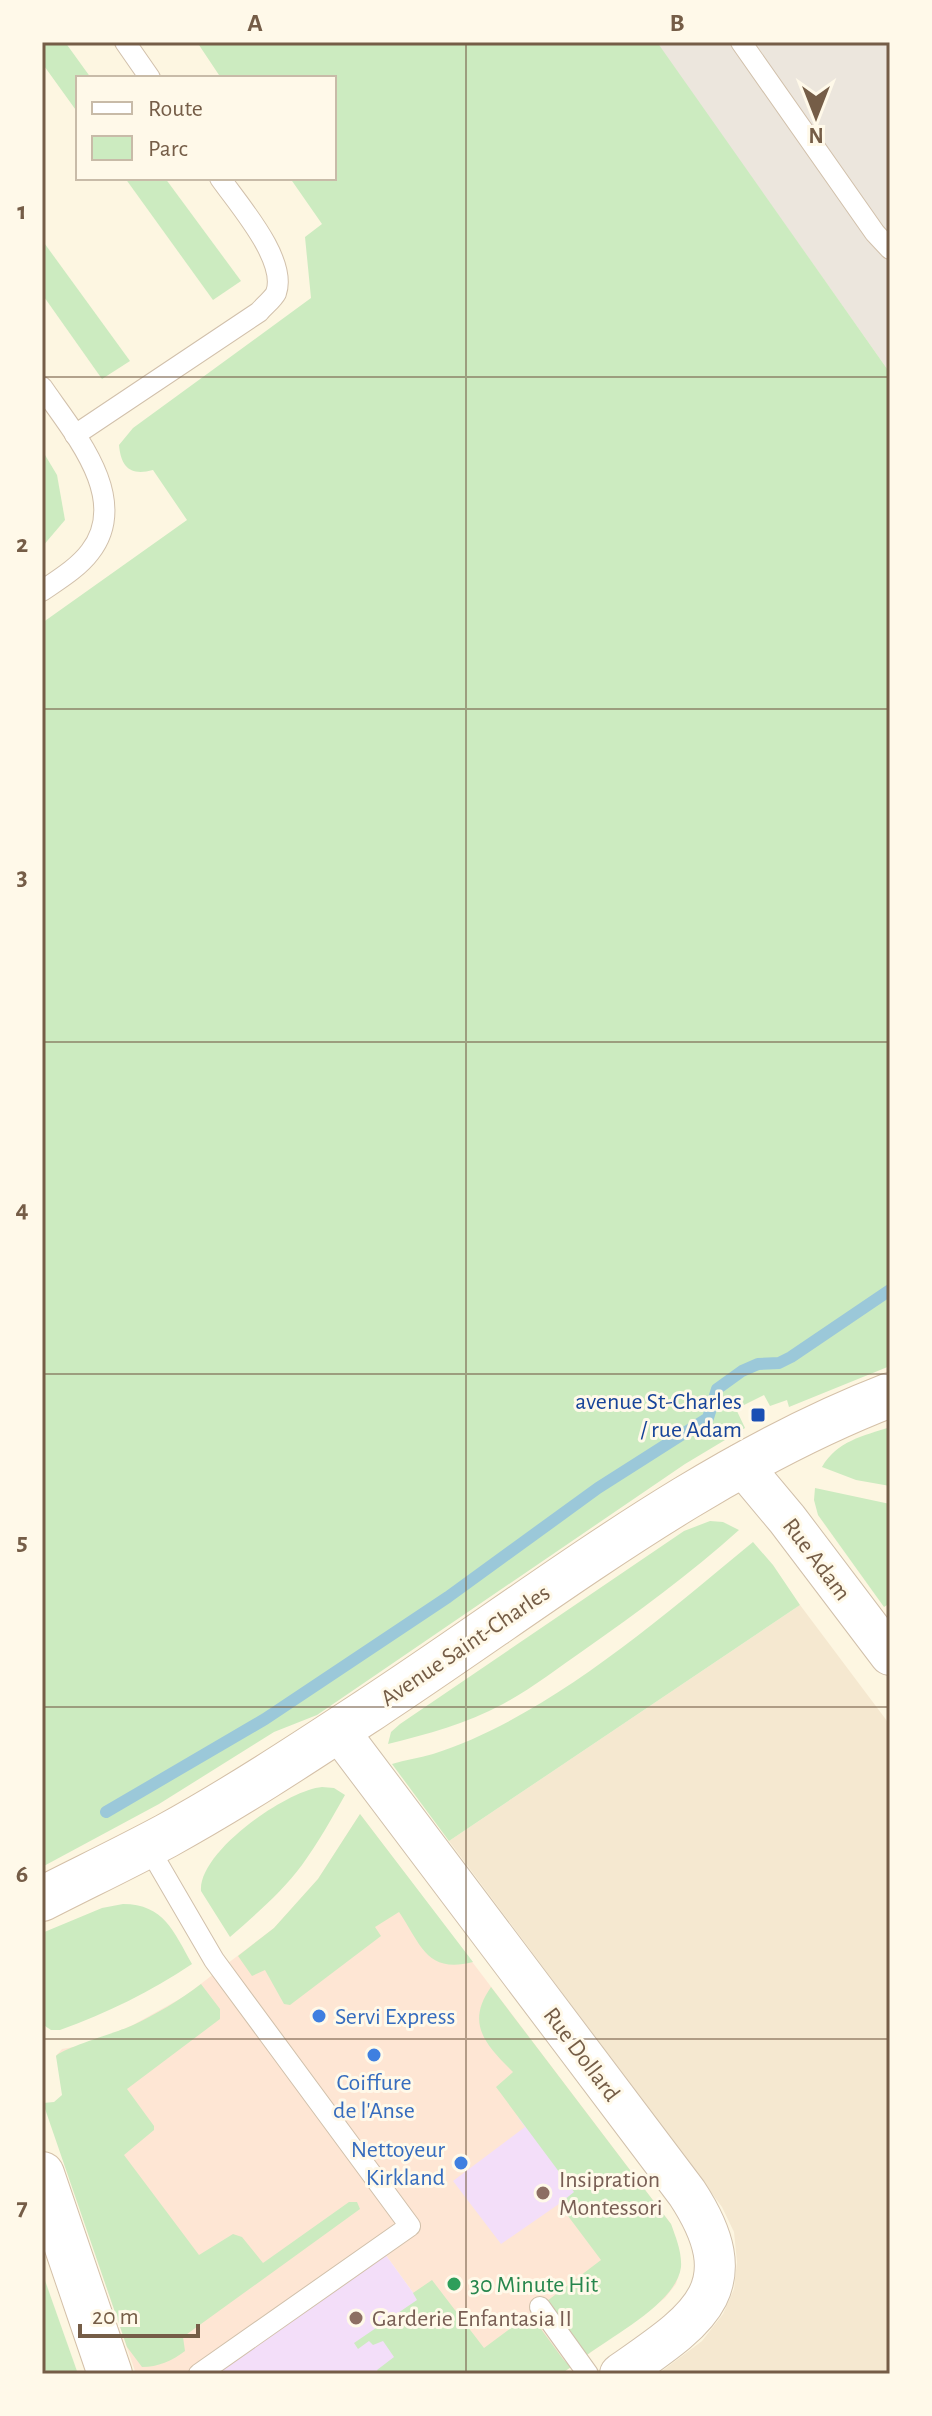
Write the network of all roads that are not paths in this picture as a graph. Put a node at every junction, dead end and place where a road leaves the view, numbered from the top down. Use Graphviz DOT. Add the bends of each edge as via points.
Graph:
graph roads {
  1 [pos="125,42"];
  2 [pos="741,42"];
  3 [pos="149,76"];
  4 [pos="221,180"];
  5 [pos="890,249"];
  6 [pos="42,387"];
  7 [pos="75,435"];
  8 [pos="42,591"];
  9 [pos="890,1395"];
  10 [pos="741,1464"];
  11 [pos="890,1655"];
  12 [pos="338,1730"];
  13 [pos="147,1845"];
  14 [pos="42,1899"];
  15 [pos="42,2174"];
  16 [pos="540,2307"];
  17 [pos="110,2374"];
  18 [pos="199,2374"];
  19 [pos="588,2374"];
  20 [pos="620,2374"];
  1 -- 3 [label="lane"];
  2 -- 5 [label="lane"];
  4 -- 7 [label="lane" via="268,247 277,275 276,294 259,312"];
  6 -- 7 [label="lane"];
  7 -- 8 [label="lane" via="106,498 103,529 90,552"];
  9 -- 10 [label="street, Avenue Saint-Charles"];
  10 -- 11 [label="street, Rue Adam"];
  10 -- 12 [label="street, Avenue Saint-Charles"];
  12 -- 13 [label="street, Avenue Saint-Charles"];
  12 -- 20 [label="street, Rue Dollard" via="710,2230 715,2275 703,2303 686,2326"];
  13 -- 14 [label="street, Avenue Saint-Charles"];
  13 -- 18 [label="lane" via="214,1960 410,2226"];
  15 -- 17 [label="street"];
  16 -- 19 [label="lane"];
}
